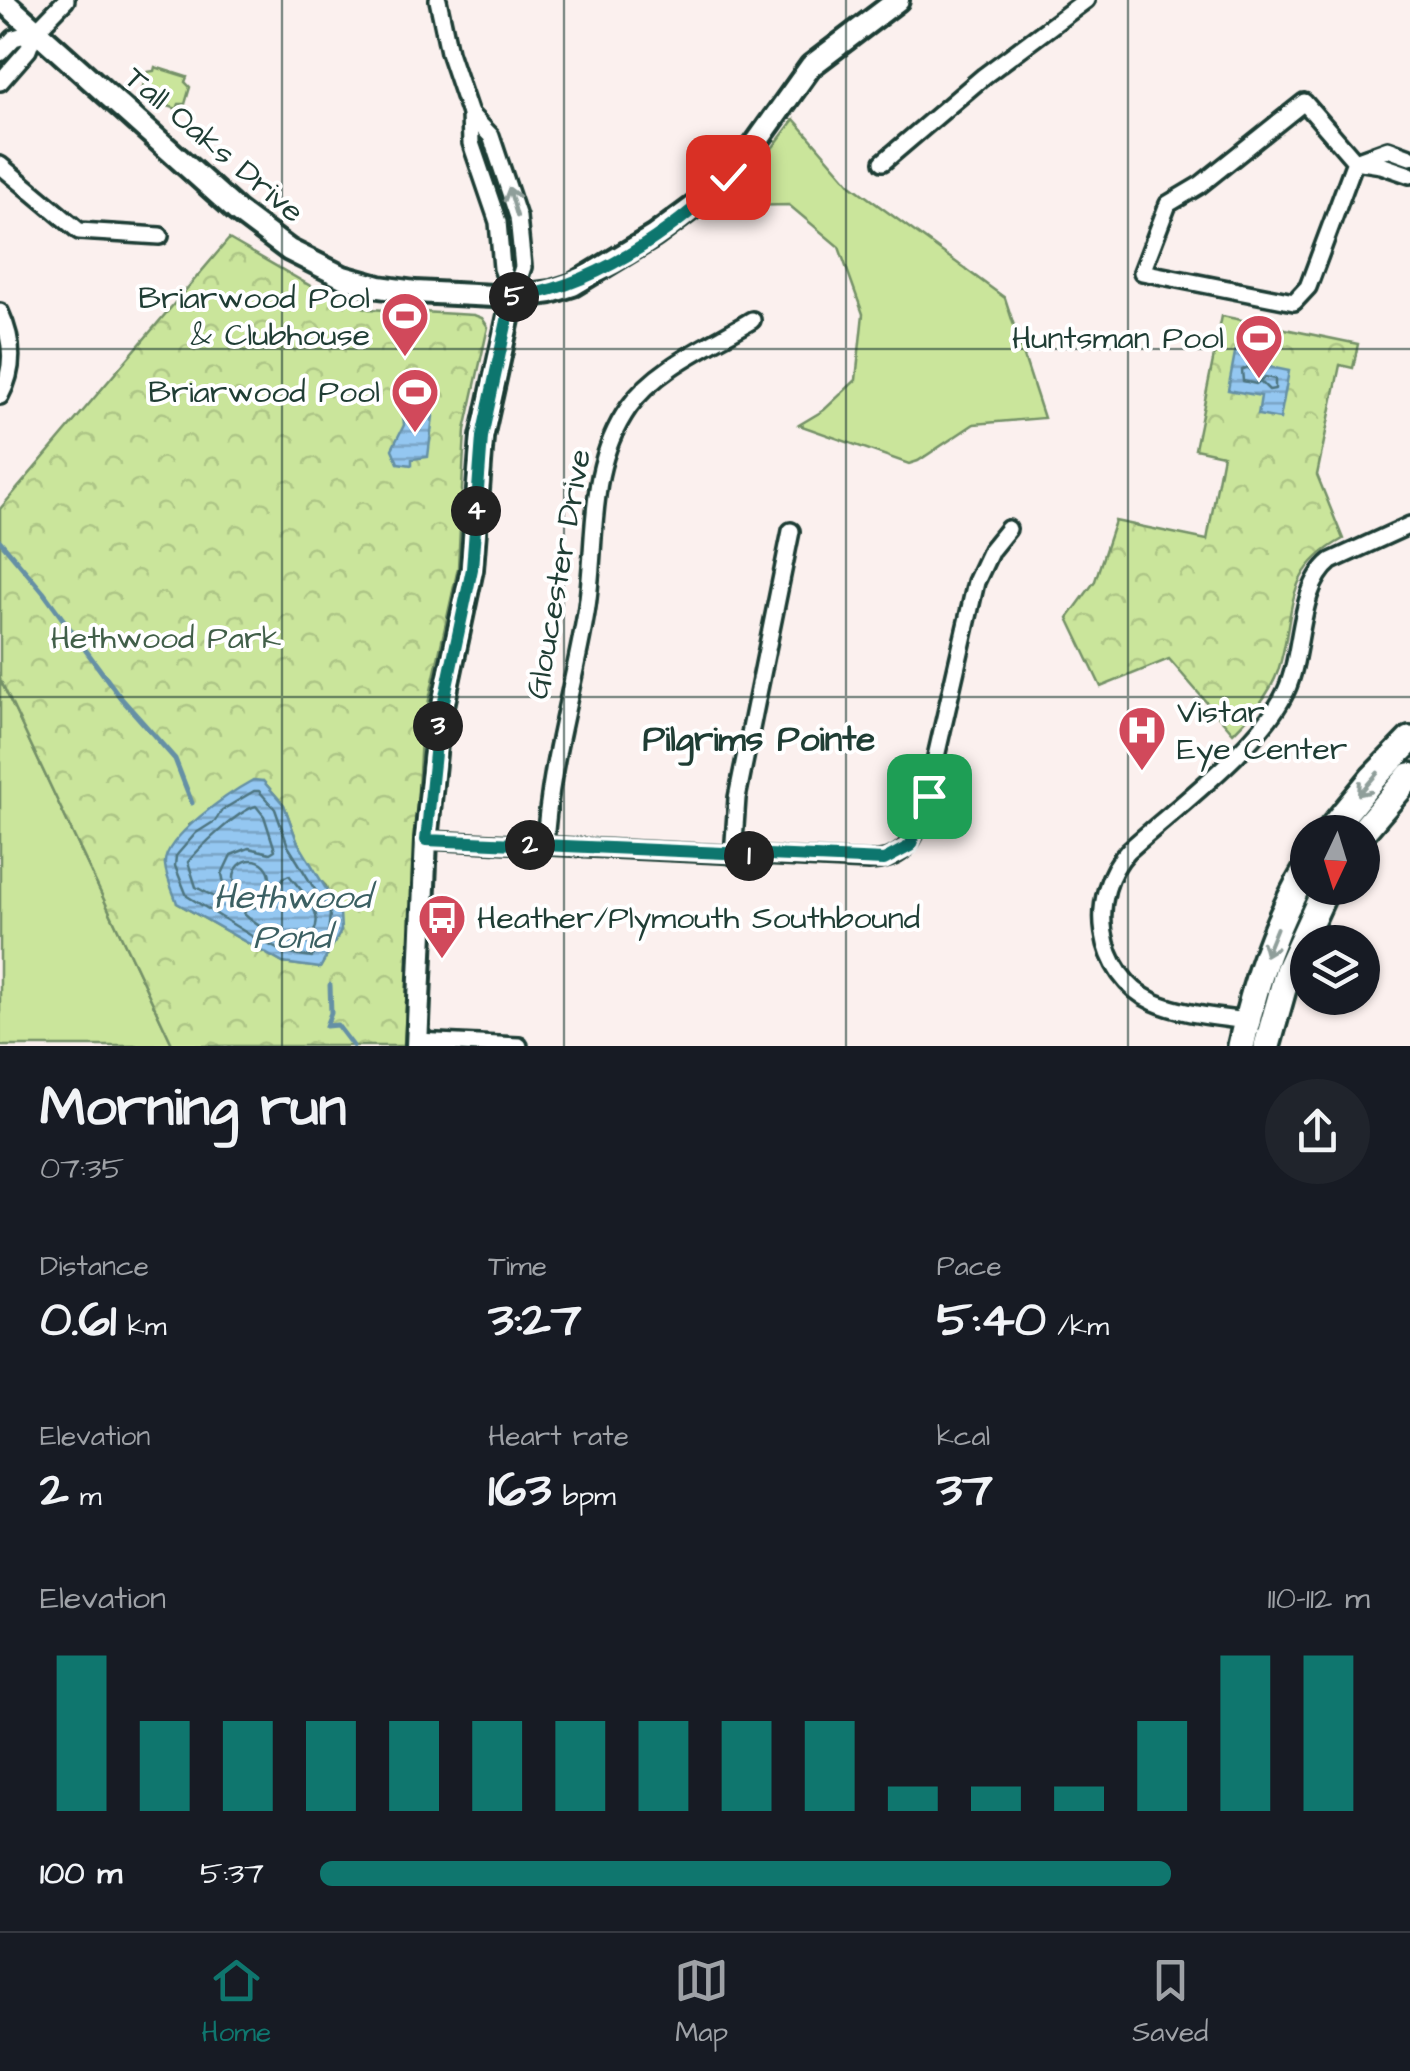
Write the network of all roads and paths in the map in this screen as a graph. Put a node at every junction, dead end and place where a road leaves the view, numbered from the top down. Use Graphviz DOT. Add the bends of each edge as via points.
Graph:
graph roads {
  1 [pos="2,0"];
  2 [pos="66,0"];
  3 [pos="438,0"];
  4 [pos="898,0"];
  5 [pos="1086,0"];
  6 [pos="35,32"];
  7 [pos="0,53"];
  8 [pos="0,82"];
  9 [pos="1410,156"];
  10 [pos="1355,161"];
  11 [pos="883,162"];
  12 [pos="0,166"];
  13 [pos="1410,175"];
  14 [pos="160,236"];
  15 [pos="512,297"];
  16 [pos="0,312"];
  17 [pos="752,320"];
  18 [pos="0,396"];
  19 [pos="1410,525"];
  20 [pos="1008,529"];
  21 [pos="792,531"];
  22 [pos="1410,740"];
  23 [pos="1410,776"];
  24 [pos="1343,815"];
  25 [pos="1377,815"];
  26 [pos="426,840"];
  27 [pos="544,846"];
  28 [pos="732,856"];
  29 [pos="1290,903"];
  30 [pos="1318,905"];
  31 [pos="1256,1035"];
  32 [pos="417,1043"];
  33 [pos="519,1046"];
  1 -- 6 [label="street, Tall Oaks Drive"];
  2 -- 6 [label="street"];
  3 -- 15 [label="street"];
  4 -- 15 [label="street, Tall Oaks Drive" via="811,66 711,194 573,284"];
  5 -- 11 [label="street"];
  6 -- 7 [label="street" via="14,38"];
  6 -- 8 [label="street"];
  6 -- 15 [label="street, Tall Oaks Drive" via="237,211 316,265 380,287"];
  9 -- 10 [label="street" via="1388,149"];
  10 -- 10 [label="street" via="1304,102 1168,204 1142,272 1294,302 1308,288"];
  10 -- 13 [label="street"];
  12 -- 14 [label="street" via="79,231"];
  15 -- 26 [label="street" via="482,437 472,569 437,734"];
  16 -- 18 [label="street" via="11,354"];
  17 -- 27 [label="street, Gloucester Drive" via="648,386 606,446 594,503 586,611 552,770"];
  19 -- 31 [label="street" via="1322,568 1292,676 1272,716 1128,850 1105,888 1106,946 1130,985 1156,1003"];
  20 -- 28 [label="street" via="976,582 929,796 910,846 884,860"];
  21 -- 28 [label="street" via="737,798"];
  22 -- 24 [label="main road, one-way"];
  23 -- 25 [label="main road"];
  26 -- 27 [label="street"];
  26 -- 32 [label="street"];
  27 -- 28 [label="street"];
  29 -- 31 [label="main road, one-way" via="1268,948"];
  30 -- 31 [label="main road"];
  32 -- 33 [label="street"];
}
